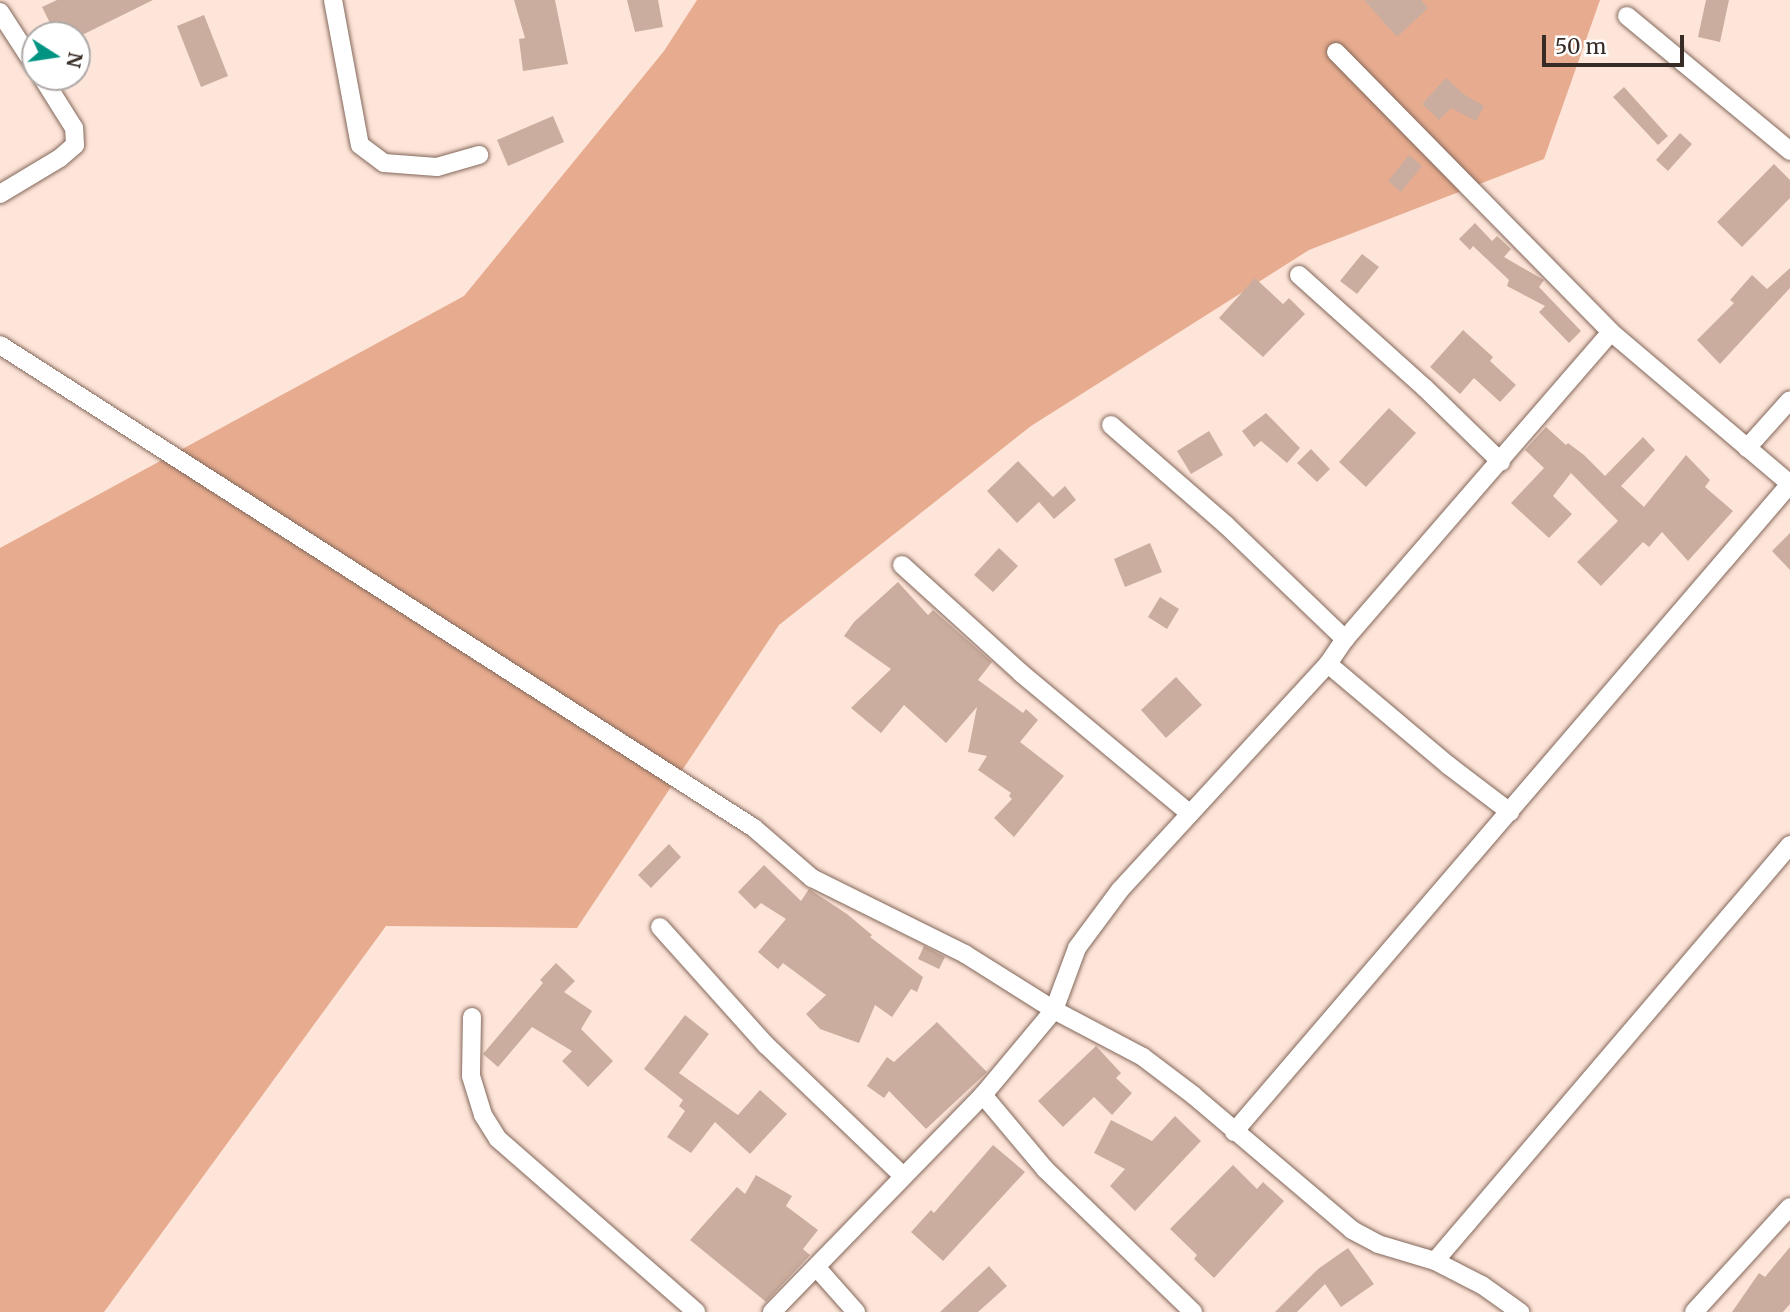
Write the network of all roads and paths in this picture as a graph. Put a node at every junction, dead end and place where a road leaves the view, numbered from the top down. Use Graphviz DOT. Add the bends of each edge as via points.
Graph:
graph roads {
  1 [pos="333,0"];
  2 [pos="0,12"];
  3 [pos="1628,16"];
  4 [pos="21,44"];
  5 [pos="1336,52"];
  6 [pos="51,91"];
  7 [pos="1790,150"];
  8 [pos="478,155"];
  9 [pos="0,194"];
  10 [pos="1299,275"];
  11 [pos="1611,332"];
  12 [pos="0,345"];
  13 [pos="1790,400"];
  14 [pos="1111,425"];
  15 [pos="1747,448"];
  16 [pos="1501,463"];
  17 [pos="1790,484"];
  18 [pos="902,565"];
  19 [pos="1345,639"];
  20 [pos="1328,664"];
  21 [pos="1510,812"];
  22 [pos="1189,813"];
  23 [pos="1790,845"];
  24 [pos="660,927"];
  25 [pos="1054,1010"];
  26 [pos="472,1017"];
  27 [pos="983,1095"];
  28 [pos="1234,1132"];
  29 [pos="904,1176"];
  30 [pos="1790,1207"];
  31 [pos="1435,1261"];
  32 [pos="817,1268"];
  33 [pos="696,1312"];
  34 [pos="772,1312"];
  35 [pos="856,1312"];
  36 [pos="1194,1312"];
  37 [pos="1520,1312"];
  38 [pos="1694,1312"];
  1 -- 8 [label="street" via="360,145 384,163 437,167"];
  2 -- 4 [label="street"];
  3 -- 7 [label="street"];
  5 -- 11 [label="street"];
  6 -- 9 [label="street" via="74,128 75,145"];
  10 -- 16 [label="street"];
  11 -- 15 [label="street"];
  11 -- 16 [label="street"];
  12 -- 25 [label="street" via="754,828 813,878 965,954"];
  13 -- 15 [label="street"];
  14 -- 19 [label="street" via="1226,525"];
  15 -- 17 [label="street"];
  16 -- 19 [label="street"];
  17 -- 21 [label="street"];
  18 -- 22 [label="street" via="1021,673"];
  19 -- 20 [label="street"];
  20 -- 21 [label="street"];
  20 -- 22 [label="street"];
  21 -- 28 [label="street"];
  22 -- 25 [label="street" via="1120,890 1077,948"];
  23 -- 31 [label="street"];
  24 -- 29 [label="street" via="766,1045"];
  25 -- 27 [label="street"];
  25 -- 28 [label="street" via="1143,1057"];
  26 -- 33 [label="street" via="471,1076 483,1115 498,1139"];
  27 -- 29 [label="street"];
  27 -- 36 [label="street" via="1045,1170"];
  28 -- 31 [label="street" via="1352,1230 1378,1244"];
  29 -- 32 [label="street"];
  30 -- 38 [label="street"];
  31 -- 37 [label="street" via="1482,1285"];
  32 -- 34 [label="street"];
  32 -- 35 [label="street"];
}
